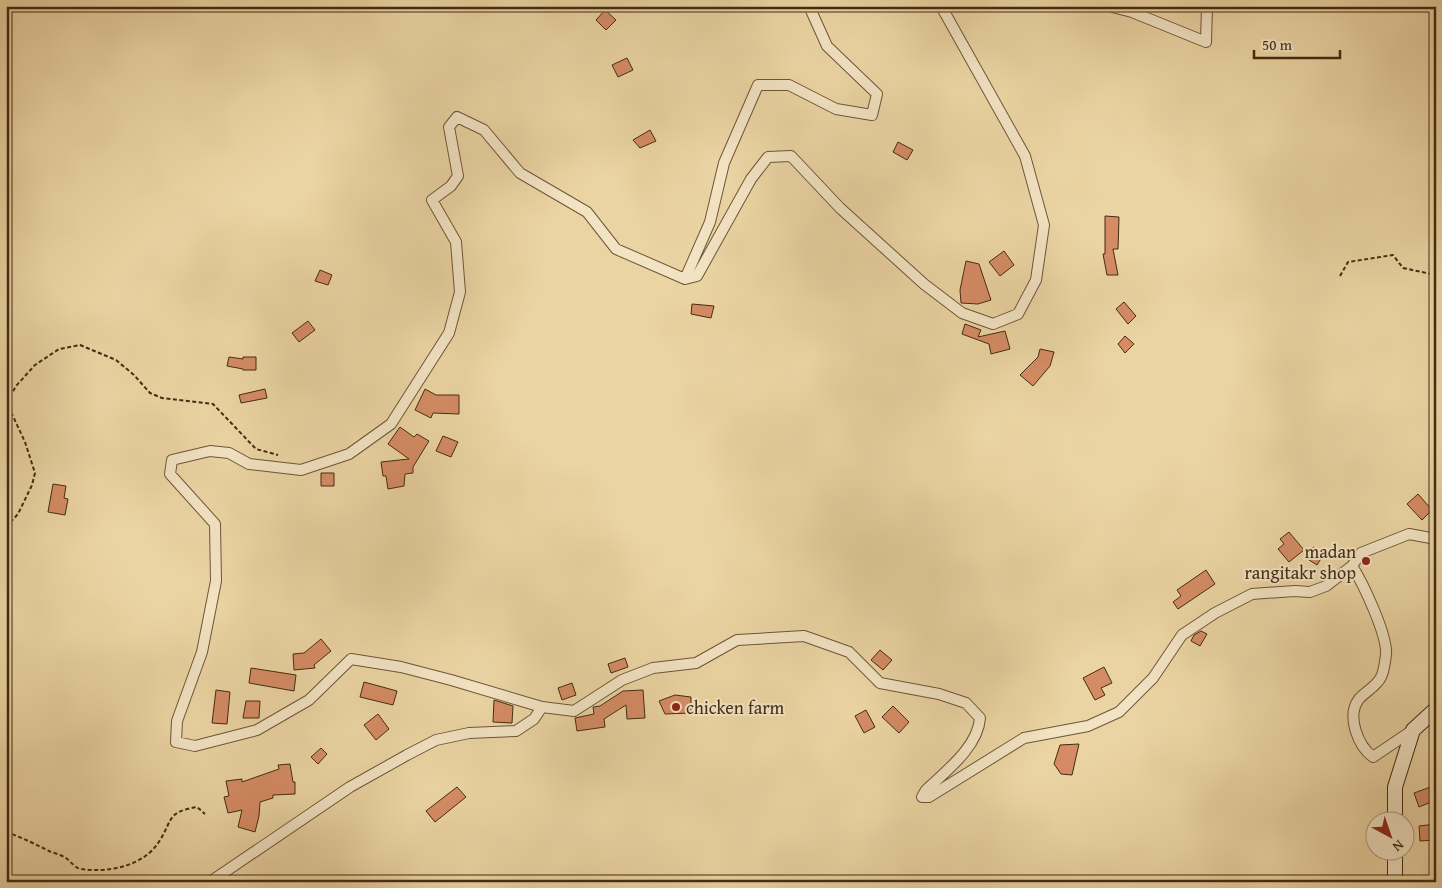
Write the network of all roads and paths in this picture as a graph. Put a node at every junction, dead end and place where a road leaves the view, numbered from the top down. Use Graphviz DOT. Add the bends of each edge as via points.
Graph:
graph roads {
  1 [pos="809,6"];
  2 [pos="941,6"];
  3 [pos="1108,6"];
  4 [pos="1207,6"];
  5 [pos="1436,275"];
  6 [pos="1340,276"];
  7 [pos="685,279"];
  8 [pos="280,456"];
  9 [pos="6,527"];
  10 [pos="1436,539"];
  11 [pos="1352,566"];
  12 [pos="542,706"];
  13 [pos="1436,709"];
  14 [pos="1413,730"];
  15 [pos="1395,810"];
  16 [pos="205,814"];
  17 [pos="6,832"];
  18 [pos="1395,860"];
  19 [pos="210,882"];
  20 [pos="1395,882"];
  1 -- 7 [label="street" via="827,46 876,94 872,115 836,109 789,84 758,85 724,163 710,222"];
  2 -- 7 [label="street" via="1025,156 1044,226 1036,280 1018,314 993,324 962,313 924,284 840,208 791,156 768,157 751,179 697,276"];
  3 -- 4 [label="street" via="1132,12 1206,42"];
  5 -- 6 [label="path" via="1403,268 1393,255 1348,262"];
  7 -- 12 [label="street" via="616,249 588,212 520,173 484,130 457,117 449,127 458,176 451,186 432,200 456,242 460,292 449,333 391,424 349,454 301,470 249,464 229,453 210,451 172,460 170,474 215,524 216,581 202,652 177,721 176,742 195,746 257,730 309,700 351,659 400,667"];
  8 -- 9 [label="path" via="256,449 213,404 162,398 150,393 116,360 80,345 59,349 35,365 10,397 11,412 35,473 18,514"];
  10 -- 11 [label="street" via="1409,534 1361,553"];
  11 -- 12 [label="street" via="1326,586 1310,592 1252,594 1215,613 1182,635 1153,678 1119,712 1088,726 1024,738 929,797 922,797 972,743 980,718 966,703 939,694 880,683 849,652 804,636 737,640 696,663 652,668 622,680 574,711"];
  11 -- 14 [label="street" via="1362,581 1386,641 1381,678 1358,701 1353,714 1356,734 1373,757"];
  12 -- 19 [label="street" via="534,719 516,731 469,733 436,740 407,755 350,787"];
  13 -- 14 [label="main road"];
  14 -- 15 [label="main road" via="1395,787"];
  16 -- 17 [label="path" via="197,807 174,815 168,821 160,842 149,853 132,864 106,870 79,869 66,858"];
  18 -- 20 [label="main road"];
}
